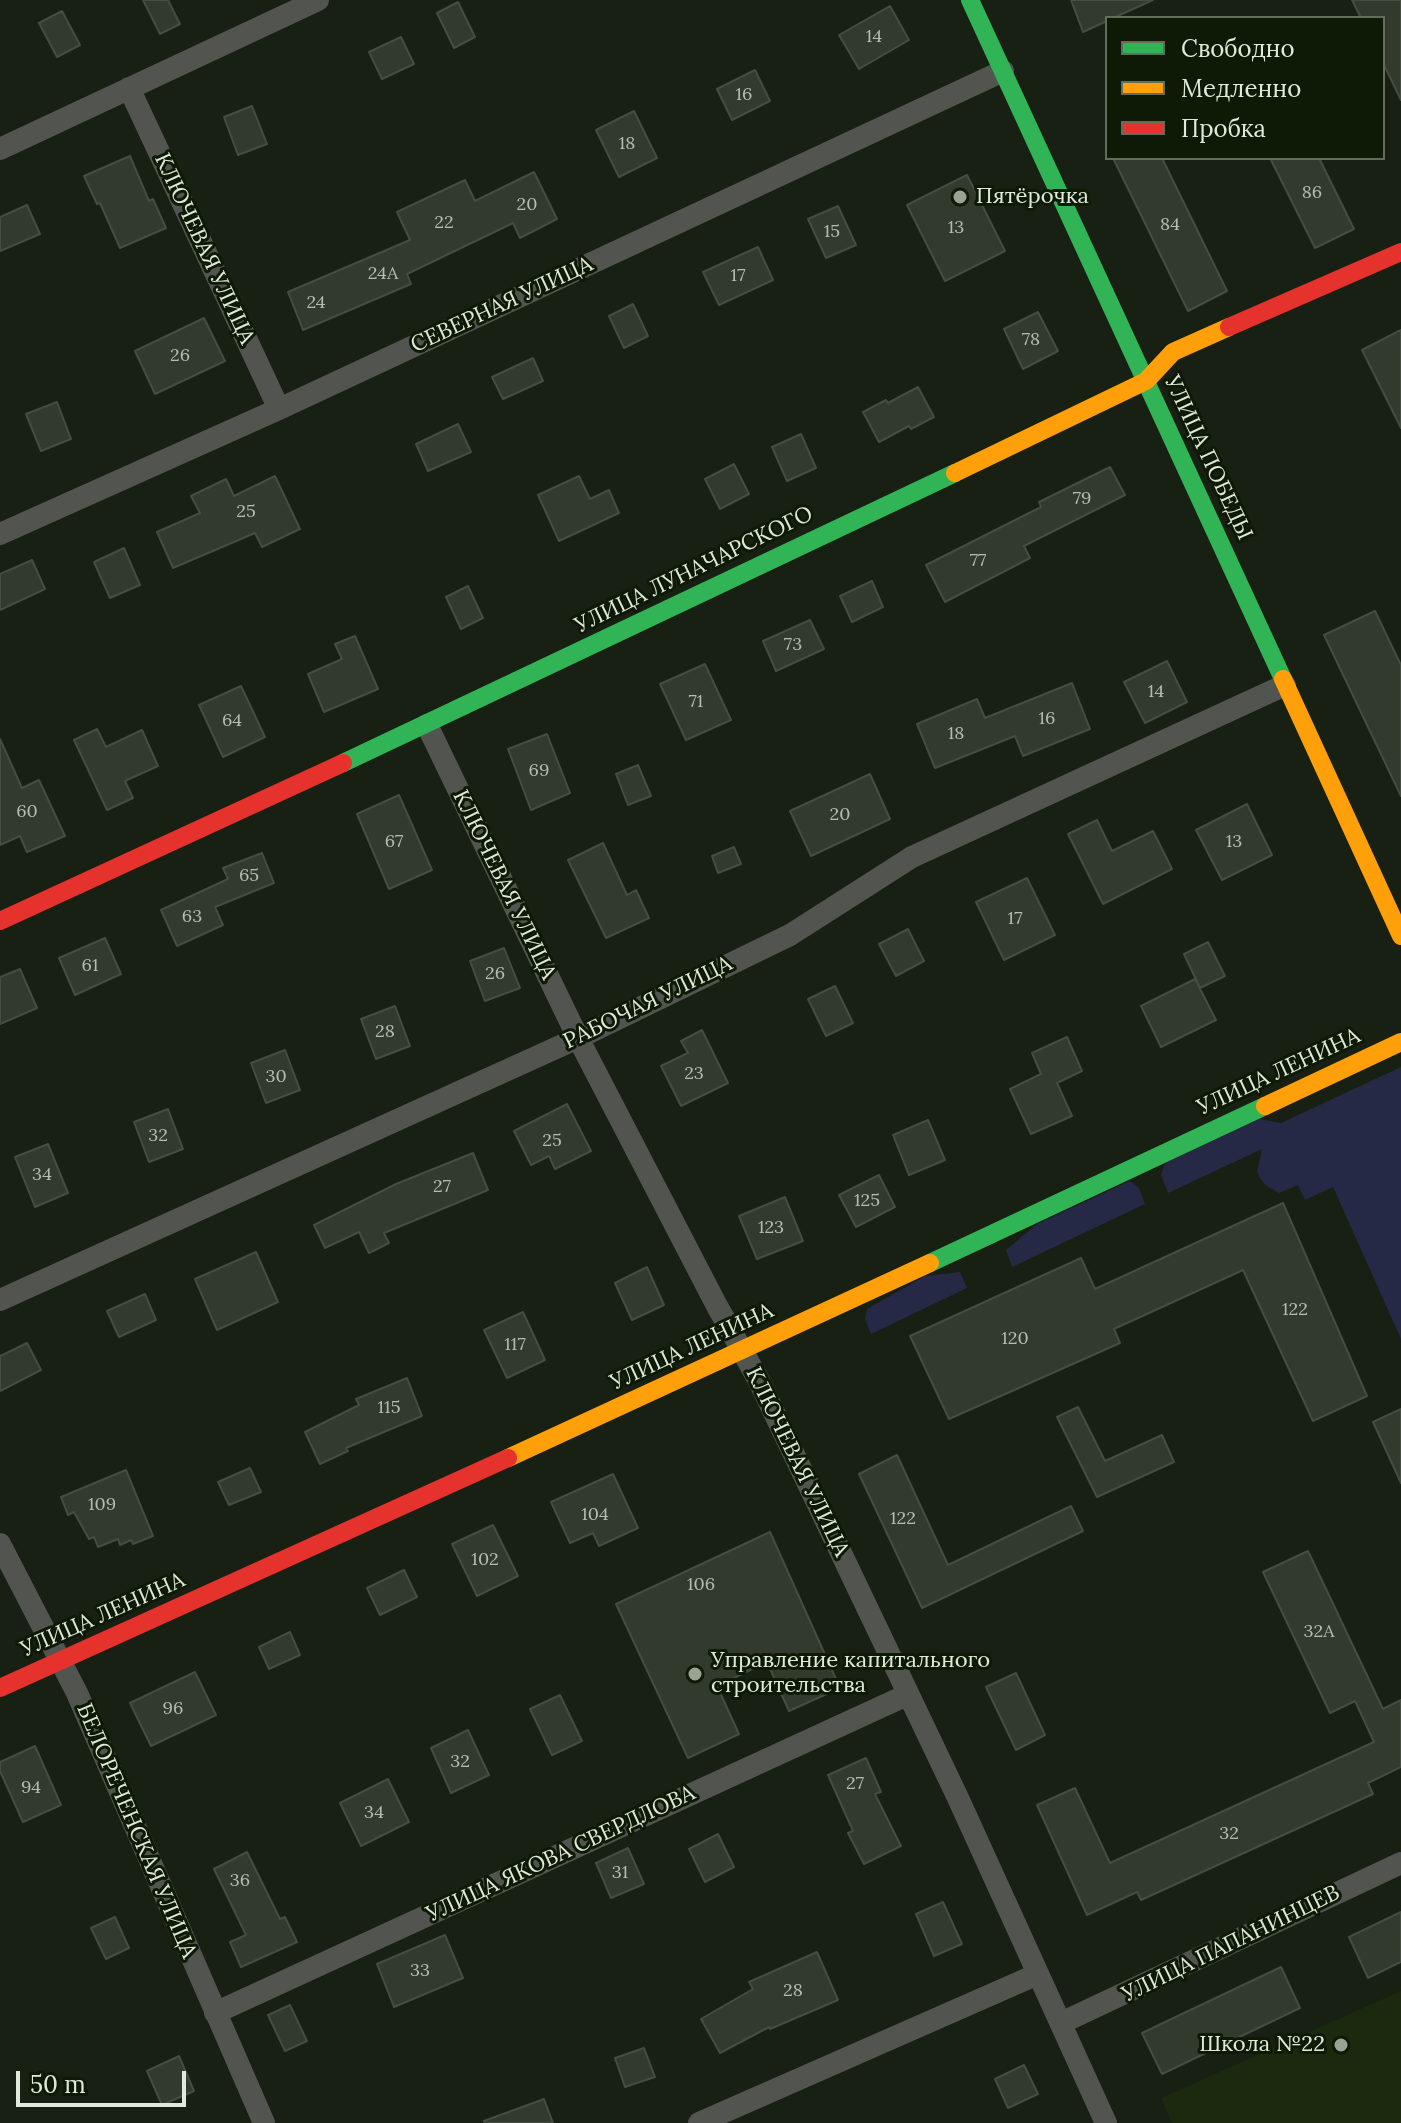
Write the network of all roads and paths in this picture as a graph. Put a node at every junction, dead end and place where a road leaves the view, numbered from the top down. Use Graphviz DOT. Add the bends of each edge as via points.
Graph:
graph roads {
  1 [pos="318,0"];
  2 [pos="970,0"];
  3 [pos="1003,71"];
  4 [pos="129,88"];
  5 [pos="0,149"];
  6 [pos="1401,252"];
  7 [pos="1146,381"];
  8 [pos="279,409"];
  9 [pos="0,534"];
  10 [pos="1285,685"];
  11 [pos="427,725"];
  12 [pos="1393,895"];
  13 [pos="0,921"];
  14 [pos="1401,936"];
  15 [pos="578,1038"];
  16 [pos="1401,1042"];
  17 [pos="0,1300"];
  18 [pos="743,1351"];
  19 [pos="0,1544"];
  20 [pos="61,1661"];
  21 [pos="0,1688"];
  22 [pos="907,1695"];
  23 [pos="1401,1863"];
  24 [pos="1038,1974"];
  25 [pos="215,2013"];
  26 [pos="1061,2023"];
  27 [pos="264,2123"];
  28 [pos="699,2123"];
  29 [pos="1106,2123"];
  1 -- 4 [label="street"];
  2 -- 3 [label="main road, УЛИЦА ПОБЕДЫ"];
  3 -- 7 [label="main road, УЛИЦА ПОБЕДЫ"];
  3 -- 8 [label="street, СЕВЕРНАЯ УЛИЦА"];
  4 -- 5 [label="street"];
  4 -- 8 [label="street, КЛЮЧЕВАЯ УЛИЦА"];
  6 -- 7 [label="main road, УЛИЦА ЛУНАЧАРСКОГО" via="1173,352"];
  7 -- 10 [label="main road, УЛИЦА ПОБЕДЫ"];
  7 -- 11 [label="main road, УЛИЦА ЛУНАЧАРСКОГО"];
  8 -- 9 [label="street, СЕВЕРНАЯ УЛИЦА"];
  10 -- 12 [label="main road, УЛИЦА ПОБЕДЫ"];
  10 -- 15 [label="street, РАБОЧАЯ УЛИЦА" via="912,857 790,935"];
  11 -- 13 [label="main road, УЛИЦА ЛУНАЧАРСКОГО"];
  11 -- 15 [label="street, КЛЮЧЕВАЯ УЛИЦА"];
  12 -- 14 [label="main road, УЛИЦА ПОБЕДЫ"];
  15 -- 17 [label="street, РАБОЧАЯ УЛИЦА"];
  15 -- 18 [label="street, КЛЮЧЕВАЯ УЛИЦА"];
  16 -- 18 [label="main road, УЛИЦА ЛЕНИНА"];
  18 -- 20 [label="main road, УЛИЦА ЛЕНИНА"];
  18 -- 22 [label="street, КЛЮЧЕВАЯ УЛИЦА"];
  19 -- 20 [label="street, БЕЛОРЕЧЕНСКАЯ УЛИЦА"];
  20 -- 21 [label="main road, УЛИЦА ЛЕНИНА"];
  20 -- 25 [label="street, БЕЛОРЕЧЕНСКАЯ УЛИЦА"];
  22 -- 24 [label="street, КЛЮЧЕВАЯ УЛИЦА"];
  22 -- 25 [label="street, УЛИЦА ЯКОВА СВЕРДЛОВА"];
  23 -- 26 [label="street, УЛИЦА ПАПАНИНЦЕВ"];
  24 -- 26 [label="street, КЛЮЧЕВАЯ УЛИЦА"];
  24 -- 28 [label="street"];
  25 -- 27 [label="street, БЕЛОРЕЧЕНСКАЯ УЛИЦА"];
  26 -- 29 [label="street, КЛЮЧЕВАЯ УЛИЦА"];
}
